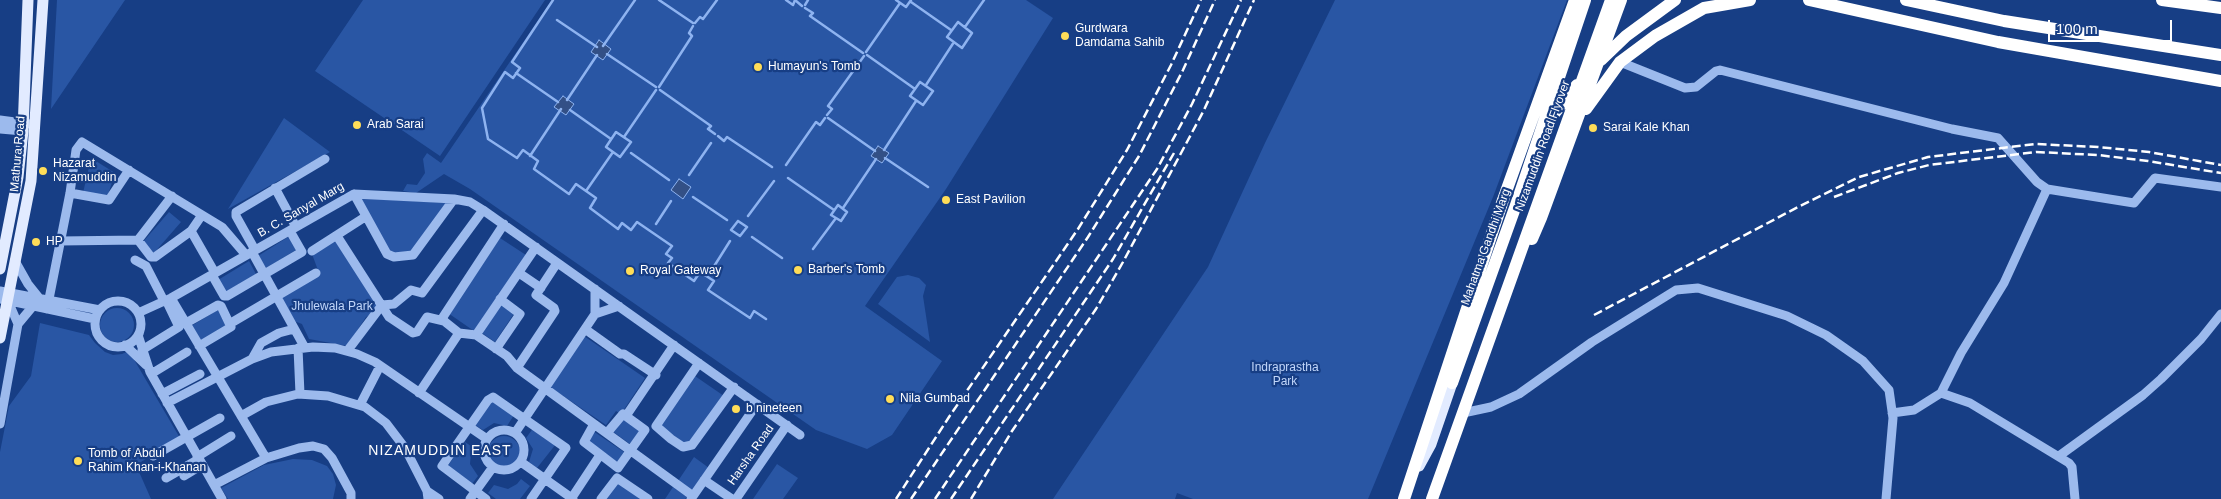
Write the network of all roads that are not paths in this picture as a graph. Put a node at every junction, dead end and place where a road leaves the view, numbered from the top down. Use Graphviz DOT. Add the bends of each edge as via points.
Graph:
graph roads {
  1 [pos="28,0"];
  2 [pos="43,0"];
  3 [pos="1575,0"];
  4 [pos="1585,0"];
  5 [pos="1611,0"];
  6 [pos="1621,0"];
  7 [pos="1675,0"];
  8 [pos="1750,0"];
  9 [pos="1809,0"];
  10 [pos="1906,0"];
  11 [pos="2162,0"];
  12 [pos="2221,8"];
  13 [pos="2221,55"];
  14 [pos="1620,62"];
  15 [pos="2221,82"];
  16 [pos="0,120"];
  17 [pos="1577,121"];
  18 [pos="27,127"];
  19 [pos="0,129"];
  20 [pos="324,160"];
  21 [pos="129,170"];
  22 [pos="275,188"];
  23 [pos="2221,188"];
  24 [pos="2047,189"];
  25 [pos="70,193"];
  26 [pos="354,194"];
  27 [pos="172,196"];
  28 [pos="454,199"];
  29 [pos="1503,200"];
  30 [pos="483,210"];
  31 [pos="202,215"];
  32 [pos="365,217"];
  33 [pos="504,224"];
  34 [pos="293,229"];
  35 [pos="190,231"];
  36 [pos="337,236"];
  37 [pos="138,240"];
  38 [pos="60,241"];
  39 [pos="536,247"];
  40 [pos="312,251"];
  41 [pos="251,252"];
  42 [pos="135,260"];
  43 [pos="15,261"];
  44 [pos="558,263"];
  45 [pos="0,269"];
  46 [pos="316,273"];
  47 [pos="518,273"];
  48 [pos="214,274"];
  49 [pos="264,274"];
  50 [pos="541,288"];
  51 [pos="594,289"];
  52 [pos="4,296"];
  53 [pos="277,297"];
  54 [pos="500,299"];
  55 [pos="167,300"];
  56 [pos="1501,302"];
  57 [pos="42,304"];
  58 [pos="382,305"];
  59 [pos="619,306"];
  60 [pos="100,310"];
  61 [pos="138,313"];
  62 [pos="595,314"];
  63 [pos="2221,314"];
  64 [pos="95,319"];
  65 [pos="444,321"];
  66 [pos="186,323"];
  67 [pos="231,323"];
  68 [pos="18,324"];
  69 [pos="294,329"];
  70 [pos="585,330"];
  71 [pos="458,333"];
  72 [pos="138,335"];
  73 [pos="476,335"];
  74 [pos="0,338"];
  75 [pos="125,345"];
  76 [pos="674,345"];
  77 [pos="199,346"];
  78 [pos="301,348"];
  79 [pos="496,349"];
  80 [pos="142,350"];
  81 [pos="348,350"];
  82 [pos="187,352"];
  83 [pos="252,359"];
  84 [pos="699,363"];
  85 [pos="380,366"];
  86 [pos="517,368"];
  87 [pos="149,370"];
  88 [pos="656,374"];
  89 [pos="217,377"];
  90 [pos="1452,383"];
  91 [pos="198,387"];
  92 [pos="734,387"];
  93 [pos="544,388"];
  94 [pos="419,393"];
  95 [pos="1941,393"];
  96 [pos="162,394"];
  97 [pos="300,394"];
  98 [pos="167,403"];
  99 [pos="757,404"];
  100 [pos="360,405"];
  101 [pos="1463,413"];
  102 [pos="1892,413"];
  103 [pos="241,416"];
  104 [pos="626,416"];
  105 [pos="220,418"];
  106 [pos="524,418"];
  107 [pos="0,424"];
  108 [pos="594,424"];
  109 [pos="787,425"];
  110 [pos="469,428"];
  111 [pos="657,428"];
  112 [pos="645,430"];
  113 [pos="515,433"];
  114 [pos="608,433"];
  115 [pos="800,435"];
  116 [pos="231,436"];
  117 [pos="187,437"];
  118 [pos="487,439"];
  119 [pos="631,450"];
  120 [pos="600,455"];
  121 [pos="153,456"];
  122 [pos="2059,456"];
  123 [pos="266,458"];
  124 [pos="200,460"];
  125 [pos="521,462"];
  126 [pos="493,467"];
  127 [pos="184,476"];
  128 [pos="166,478"];
  129 [pos="546,479"];
  130 [pos="704,480"];
  131 [pos="214,485"];
  132 [pos="428,495"];
  133 [pos="473,495"];
  134 [pos="692,497"];
  135 [pos="222,499"];
  136 [pos="351,499"];
  137 [pos="439,499"];
  138 [pos="486,499"];
  139 [pos="531,499"];
  140 [pos="572,499"];
  141 [pos="600,499"];
  142 [pos="648,499"];
  143 [pos="732,499"];
  144 [pos="736,499"];
  145 [pos="1403,499"];
  146 [pos="1432,499"];
  147 [pos="1886,499"];
  148 [pos="2075,499"];
  1 -- 18 [label="main road, Mathura Road"];
  2 -- 18 [label="main road, Mathura Road"];
  3 -- 29 [label="highway"];
  4 -- 90 [label="highway, Mahatma Gandhi Marg"];
  5 -- 56 [label="highway, Nizamuddin Road Flyover"];
  6 -- 17 [label="highway"];
  7 -- 29 [label="highway" via="1626,36 1558,106 1530,148"];
  8 -- 14 [label="highway" via="1704,8 1655,36"];
  9 -- 15 [label="highway" via="1998,42"];
  10 -- 13 [label="highway" via="2004,21"];
  11 -- 12 [label="highway"];
  14 -- 17 [label="highway"];
  14 -- 24 [label="street" via="1685,88 1696,87 1720,70 1998,138"];
  16 -- 18 [label="street"];
  17 -- 56 [label="highway" via="1541,218"];
  18 -- 19 [label="street"];
  18 -- 43 [label="main road, Mathura Road" via="31,181"];
  18 -- 45 [label="main road, Mathura Road"];
  20 -- 22 [label="street"];
  21 -- 25 [label="street" via="109,200"];
  21 -- 25 [label="street" via="82,142 76,150"];
  21 -- 27 [label="street"];
  22 -- 34 [label="street"];
  22 -- 41 [label="street" via="235,214"];
  23 -- 24 [label="street" via="2155,178 2134,203"];
  24 -- 95 [label="street" via="2009,273"];
  25 -- 38 [label="street"];
  26 -- 28 [label="street, B. C. Sanyal Marg"];
  26 -- 32 [label="street"];
  26 -- 34 [label="street, B. C. Sanyal Marg"];
  27 -- 31 [label="street"];
  27 -- 37 [label="street"];
  28 -- 30 [label="street, B. C. Sanyal Marg" via="470,202"];
  28 -- 32 [label="street" via="412,256 389,256"];
  29 -- 145 [label="highway, Nizamuddin Road Flyover"];
  30 -- 33 [label="street, B. C. Sanyal Marg"];
  30 -- 58 [label="street" via="422,293 411,290 394,304"];
  31 -- 35 [label="street"];
  31 -- 41 [label="street"];
  32 -- 36 [label="street"];
  33 -- 39 [label="street, B. C. Sanyal Marg"];
  33 -- 65 [label="street" via="444,314"];
  34 -- 41 [label="street, B. C. Sanyal Marg"];
  34 -- 49 [label="street" via="302,252"];
  35 -- 37 [label="street" via="153,257"];
  35 -- 48 [label="street"];
  36 -- 40 [label="street"];
  36 -- 58 [label="street"];
  37 -- 38 [label="street"];
  38 -- 57 [label="street"];
  39 -- 44 [label="street, B. C. Sanyal Marg"];
  39 -- 47 [label="street"];
  41 -- 48 [label="street, B. C. Sanyal Marg"];
  41 -- 49 [label="street"];
  42 -- 55 [label="street" via="146,266"];
  43 -- 52 [label="main road, Mathura Road"];
  43 -- 57 [label="street"];
  44 -- 50 [label="street"];
  44 -- 51 [label="street, B. C. Sanyal Marg"];
  46 -- 53 [label="street"];
  47 -- 50 [label="street"];
  47 -- 54 [label="street"];
  48 -- 49 [label="street" via="226,296"];
  48 -- 55 [label="street, B. C. Sanyal Marg"];
  49 -- 53 [label="street"];
  50 -- 86 [label="street" via="536,295 555,311"];
  51 -- 59 [label="street, B. C. Sanyal Marg"];
  51 -- 62 [label="street"];
  52 -- 57 [label="street"];
  52 -- 68 [label="street"];
  52 -- 74 [label="main road, Mathura Road"];
  53 -- 67 [label="street"];
  53 -- 69 [label="street"];
  54 -- 73 [label="street"];
  54 -- 79 [label="street" via="520,314"];
  55 -- 61 [label="street, B. C. Sanyal Marg"];
  55 -- 66 [label="street"];
  55 -- 80 [label="street" via="179,327"];
  56 -- 101 [label="highway"];
  57 -- 60 [label="street"];
  57 -- 64 [label="street"];
  57 -- 68 [label="street"];
  58 -- 65 [label="street" via="389,317 410,333 416,332 427,317"];
  58 -- 81 [label="street"];
  59 -- 62 [label="street"];
  59 -- 76 [label="street, B. C. Sanyal Marg"];
  60 -- 61 [label="street" via="108,303 122,301"];
  60 -- 64 [label="street"];
  61 -- 72 [label="street"];
  62 -- 70 [label="street"];
  63 -- 122 [label="street" via="2162,379"];
  64 -- 75 [label="street" via="101,339 113,346"];
  65 -- 71 [label="street"];
  66 -- 67 [label="street" via="220,304"];
  66 -- 77 [label="street"];
  67 -- 77 [label="street" via="230,329"];
  68 -- 107 [label="street"];
  69 -- 78 [label="street"];
  69 -- 83 [label="street" via="261,343"];
  70 -- 88 [label="street"];
  70 -- 93 [label="street"];
  71 -- 73 [label="street"];
  71 -- 94 [label="street"];
  72 -- 75 [label="street"];
  72 -- 80 [label="street"];
  73 -- 79 [label="street"];
  75 -- 87 [label="street"];
  76 -- 84 [label="street, B. C. Sanyal Marg"];
  76 -- 88 [label="street"];
  77 -- 89 [label="street"];
  78 -- 81 [label="street"];
  78 -- 83 [label="street" via="271,352"];
  78 -- 97 [label="street"];
  79 -- 86 [label="street"];
  80 -- 87 [label="street"];
  81 -- 85 [label="street"];
  82 -- 87 [label="street"];
  83 -- 89 [label="street"];
  84 -- 92 [label="street, B. C. Sanyal Marg"];
  84 -- 111 [label="street"];
  85 -- 94 [label="street"];
  85 -- 100 [label="street"];
  86 -- 93 [label="street"];
  87 -- 96 [label="street"];
  88 -- 104 [label="street"];
  89 -- 91 [label="street"];
  89 -- 103 [label="street"];
  90 -- 145 [label="main road, Mahatma Gandhi Marg" via="1431,444"];
  91 -- 96 [label="street" via="196,376"];
  91 -- 98 [label="street"];
  92 -- 99 [label="street, B. C. Sanyal Marg"];
  92 -- 111 [label="street" via="690,447 683,447"];
  93 -- 106 [label="street"];
  93 -- 108 [label="street"];
  94 -- 110 [label="street"];
  95 -- 102 [label="street" via="1914,410"];
  95 -- 122 [label="street" via="1970,403"];
  96 -- 98 [label="street"];
  97 -- 100 [label="street" via="328,396"];
  97 -- 103 [label="street" via="266,402"];
  98 -- 117 [label="street"];
  99 -- 109 [label="street, B. C. Sanyal Marg"];
  99 -- 130 [label="street"];
  100 -- 132 [label="street" via="386,424 406,448"];
  101 -- 102 [label="street" via="1491,407 1519,394 1592,342 1676,290 1698,288 1787,316 1826,335 1863,361 1888,390"];
  101 -- 146 [label="highway"];
  102 -- 147 [label="street"];
  103 -- 123 [label="street"];
  104 -- 112 [label="street"];
  104 -- 114 [label="street" via="623,414"];
  105 -- 117 [label="street"];
  106 -- 110 [label="street" via="492,398"];
  106 -- 113 [label="street"];
  106 -- 129 [label="street" via="566,448"];
  108 -- 114 [label="street"];
  108 -- 120 [label="street" via="583,441"];
  109 -- 115 [label="street, B. C. Sanyal Marg"];
  109 -- 144 [label="street, Harsha Road"];
  110 -- 118 [label="street"];
  110 -- 133 [label="street" via="442,466"];
  111 -- 112 [label="street"];
  112 -- 119 [label="street"];
  113 -- 118 [label="street" via="497,431"];
  113 -- 125 [label="street" via="523,443"];
  114 -- 119 [label="street"];
  116 -- 124 [label="street"];
  117 -- 121 [label="street"];
  117 -- 124 [label="street"];
  118 -- 126 [label="street" via="485,458"];
  119 -- 120 [label="street" via="619,468"];
  119 -- 134 [label="street"];
  120 -- 140 [label="street"];
  122 -- 148 [label="street" via="2072,467"];
  123 -- 131 [label="street"];
  123 -- 136 [label="street" via="313,446 324,450 332,458 351,493"];
  124 -- 127 [label="street"];
  124 -- 128 [label="street"];
  124 -- 131 [label="street"];
  125 -- 126 [label="street" via="505,471"];
  125 -- 129 [label="street"];
  126 -- 133 [label="street"];
  129 -- 139 [label="street"];
  129 -- 140 [label="street"];
  130 -- 134 [label="street"];
  130 -- 143 [label="street"];
  131 -- 135 [label="street"];
  132 -- 137 [label="street"];
  133 -- 138 [label="street"];
  141 -- 142 [label="street" via="617,478"];
}
